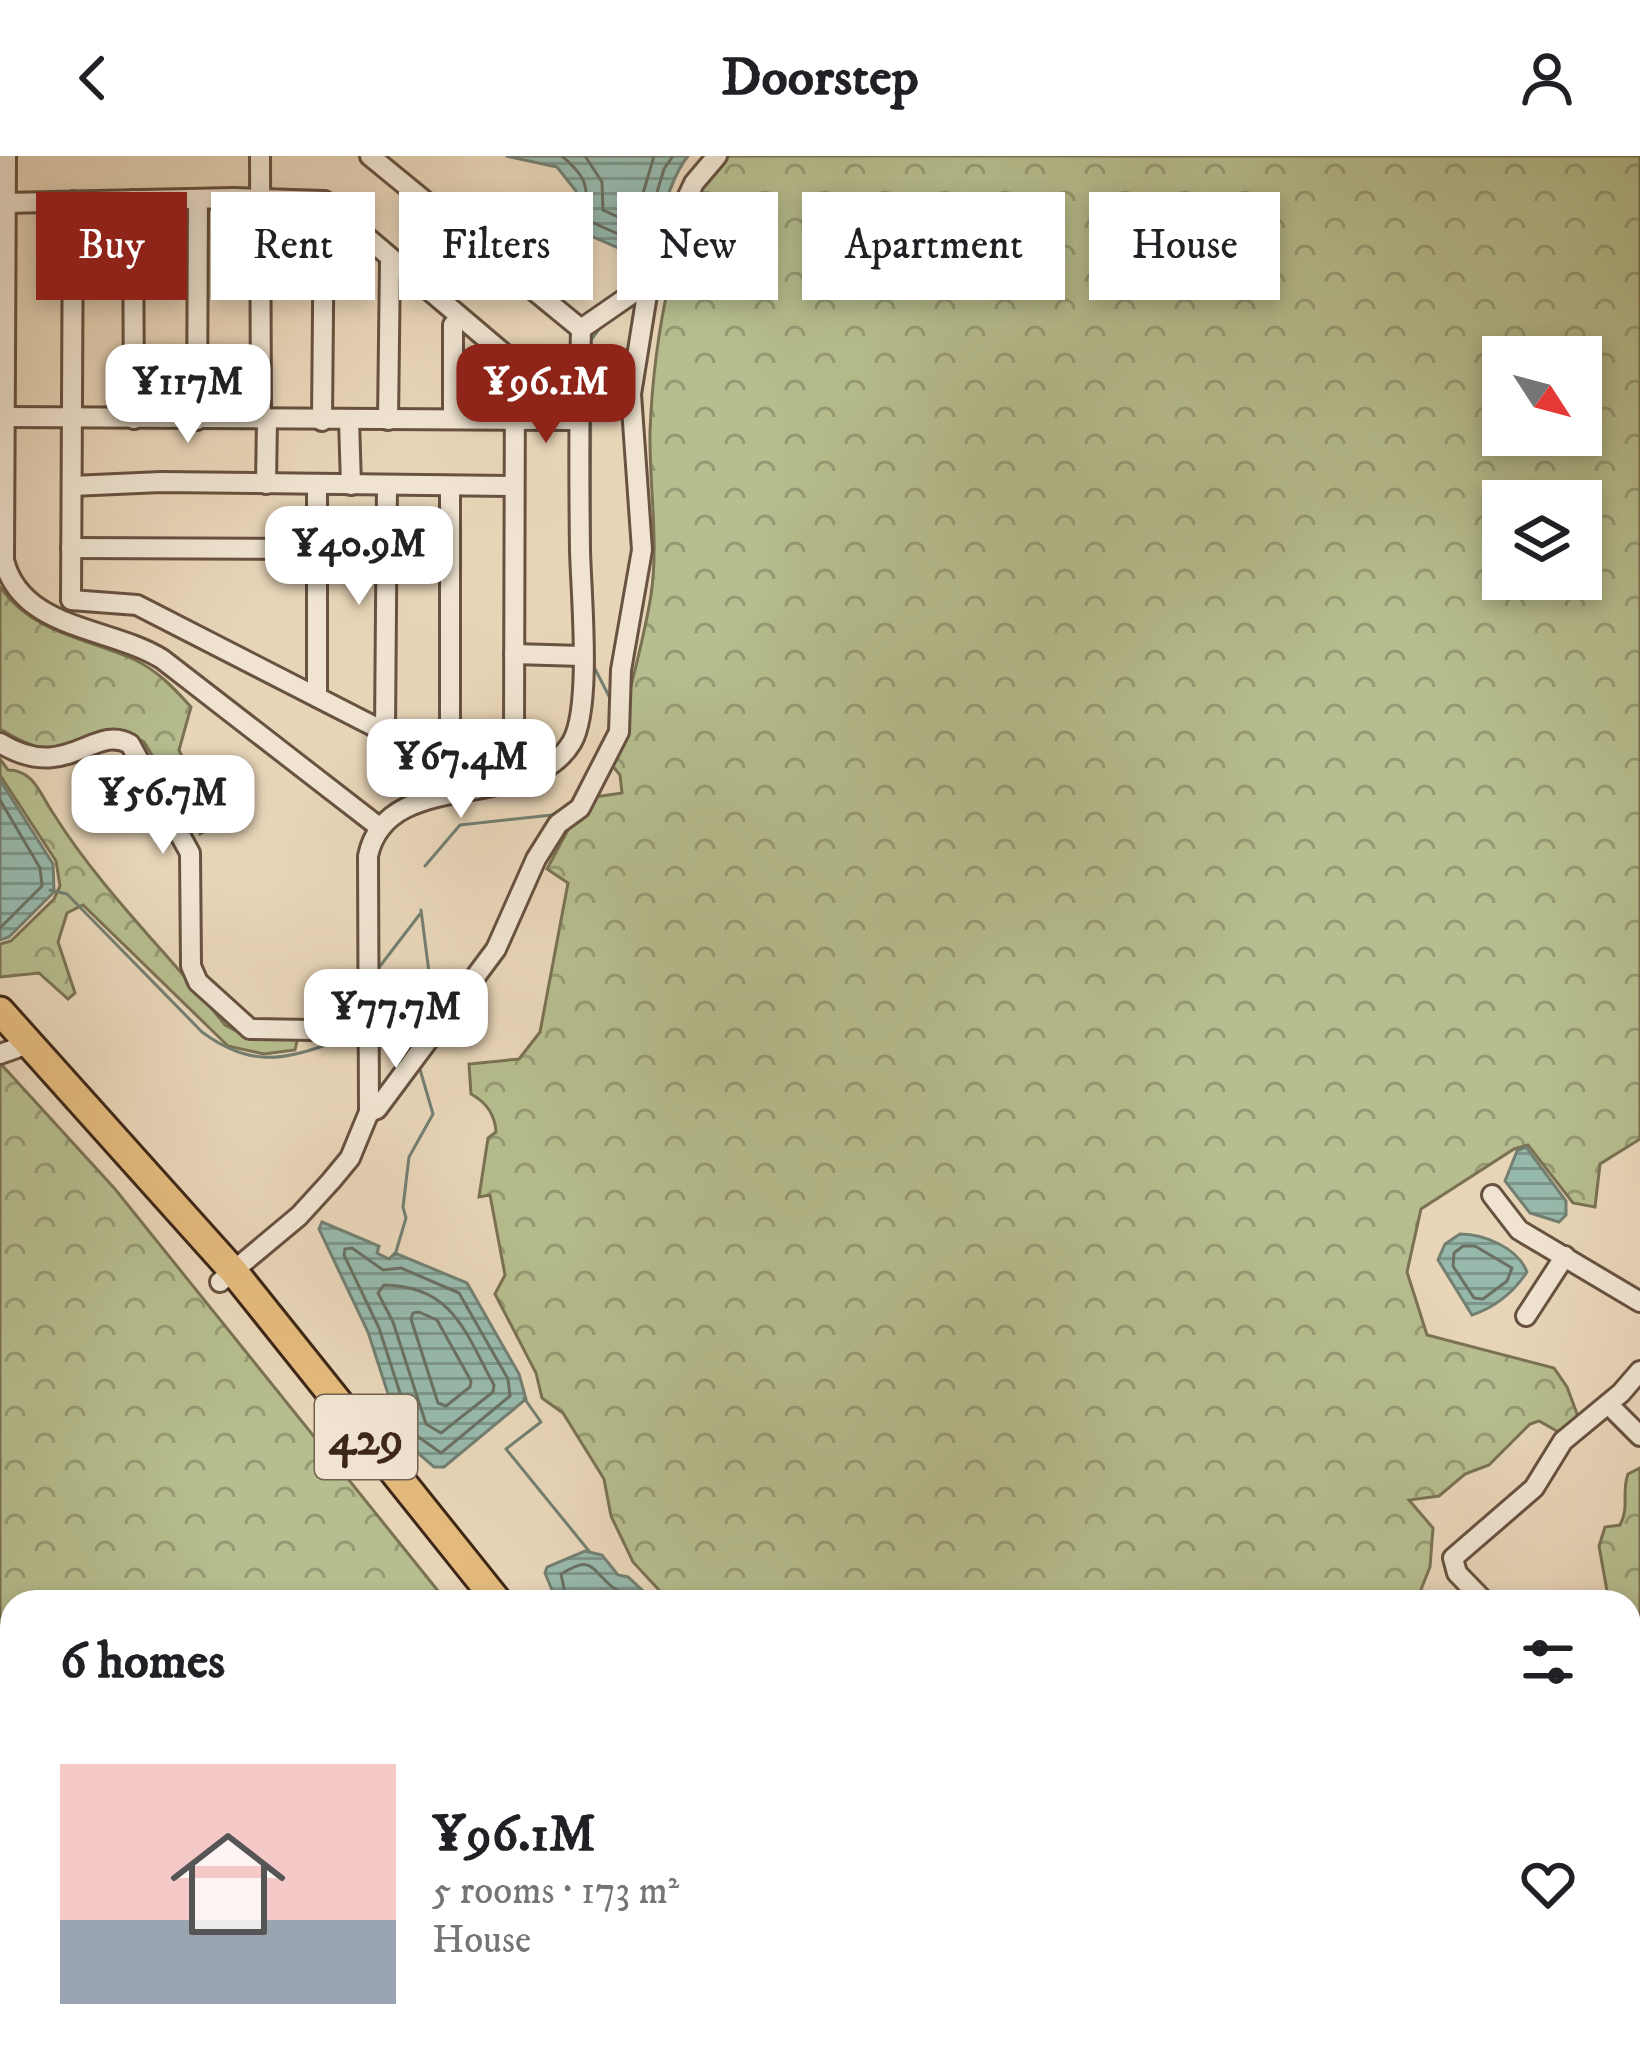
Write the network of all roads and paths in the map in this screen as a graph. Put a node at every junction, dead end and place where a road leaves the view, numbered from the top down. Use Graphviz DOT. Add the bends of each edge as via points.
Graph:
graph roads {
  1 [pos="6,156"];
  2 [pos="260,156"];
  3 [pos="370,156"];
  4 [pos="717,156"];
  5 [pos="260,192"];
  6 [pos="690,192"];
  7 [pos="187,199"];
  8 [pos="198,199"];
  9 [pos="211,199"];
  10 [pos="5,202"];
  11 [pos="36,202"];
  12 [pos="375,247"];
  13 [pos="390,261"];
  14 [pos="73,300"];
  15 [pos="133,300"];
  16 [pos="262,300"];
  17 [pos="323,300"];
  18 [pos="623,300"];
  19 [pos="646,300"];
  20 [pos="461,318"];
  21 [pos="581,329"];
  22 [pos="2,361"];
  23 [pos="4,418"];
  24 [pos="73,418"];
  25 [pos="264,418"];
  26 [pos="453,418"];
  27 [pos="516,418"];
  28 [pos="134,419"];
  29 [pos="197,420"];
  30 [pos="388,420"];
  31 [pos="578,420"];
  32 [pos="322,421"];
  33 [pos="349,421"];
  34 [pos="266,484"];
  35 [pos="317,484"];
  36 [pos="351,485"];
  37 [pos="387,485"];
  38 [pos="71,486"];
  39 [pos="450,486"];
  40 [pos="513,486"];
  41 [pos="71,548"];
  42 [pos="316,549"];
  43 [pos="514,654"];
  44 [pos="582,656"];
  45 [pos="317,697"];
  46 [pos="385,732"];
  47 [pos="450,733"];
  48 [pos="0,743"];
  49 [pos="379,827"];
  50 [pos="0,1011"];
  51 [pos="370,1031"];
  52 [pos="6,1044"];
  53 [pos="369,1112"];
  54 [pos="1492,1195"];
  55 [pos="1565,1256"];
  56 [pos="227,1277"];
  57 [pos="1640,1302"];
  58 [pos="1526,1316"];
  59 [pos="1640,1371"];
  60 [pos="1608,1404"];
  61 [pos="1640,1436"];
  62 [pos="468,1590"];
  63 [pos="488,1590"];
  64 [pos="1473,1590"];
  1 -- 10 [label="street"];
  2 -- 5 [label="street"];
  3 -- 21 [label="street"];
  4 -- 6 [label="street"];
  7 -- 8 [label="street"];
  8 -- 9 [label="street"];
  8 -- 29 [label="street"];
  10 -- 11 [label="street"];
  10 -- 22 [label="street"];
  12 -- 13 [label="street"];
  13 -- 20 [label="street"];
  13 -- 30 [label="street"];
  14 -- 24 [label="street"];
  15 -- 28 [label="street"];
  16 -- 25 [label="street"];
  17 -- 32 [label="street"];
  18 -- 21 [label="street"];
  19 -- 53 [label="street" via="631,394 642,550 619,732 580,808 558,824 536,859 496,949"];
  20 -- 26 [label="street" via="453,326"];
  20 -- 27 [label="street" via="515,363"];
  21 -- 31 [label="street"];
  22 -- 23 [label="street"];
  23 -- 24 [label="street"];
  23 -- 49 [label="street" via="4,560 18,590 52,617 162,659"];
  24 -- 28 [label="street"];
  24 -- 38 [label="street"];
  25 -- 29 [label="street"];
  25 -- 32 [label="street"];
  25 -- 34 [label="street"];
  26 -- 27 [label="street"];
  26 -- 30 [label="street"];
  27 -- 31 [label="street"];
  27 -- 40 [label="street"];
  28 -- 29 [label="street"];
  30 -- 33 [label="street"];
  31 -- 44 [label="street"];
  32 -- 33 [label="street"];
  33 -- 36 [label="street"];
  34 -- 35 [label="street"];
  34 -- 38 [label="street"];
  35 -- 36 [label="street"];
  35 -- 42 [label="street"];
  36 -- 37 [label="street"];
  37 -- 39 [label="street"];
  37 -- 46 [label="street"];
  38 -- 41 [label="street"];
  39 -- 40 [label="street"];
  39 -- 47 [label="street"];
  40 -- 43 [label="street"];
  41 -- 42 [label="street"];
  41 -- 45 [label="street" via="70,600 137,605"];
  42 -- 45 [label="street"];
  43 -- 44 [label="street"];
  43 -- 47 [label="street" via="514,734"];
  44 -- 49 [label="street" via="581,720 549,767 407,807"];
  45 -- 46 [label="street"];
  46 -- 47 [label="street"];
  48 -- 51 [label="street" via="52,760 116,737 130,744 190,853 198,982 250,1029"];
  49 -- 51 [label="street" via="368,856"];
  50 -- 56 [label="highway, 429"];
  51 -- 53 [label="street"];
  52 -- 56 [label="highway, 429"];
  53 -- 56 [label="street" via="331,1181"];
  54 -- 55 [label="street" via="1519,1230"];
  55 -- 57 [label="street"];
  55 -- 58 [label="street"];
  56 -- 62 [label="highway, 429"];
  56 -- 63 [label="highway, 429"];
  59 -- 60 [label="street"];
  60 -- 61 [label="street"];
  60 -- 64 [label="street" via="1563,1441 1534,1488 1453,1558"];
}
